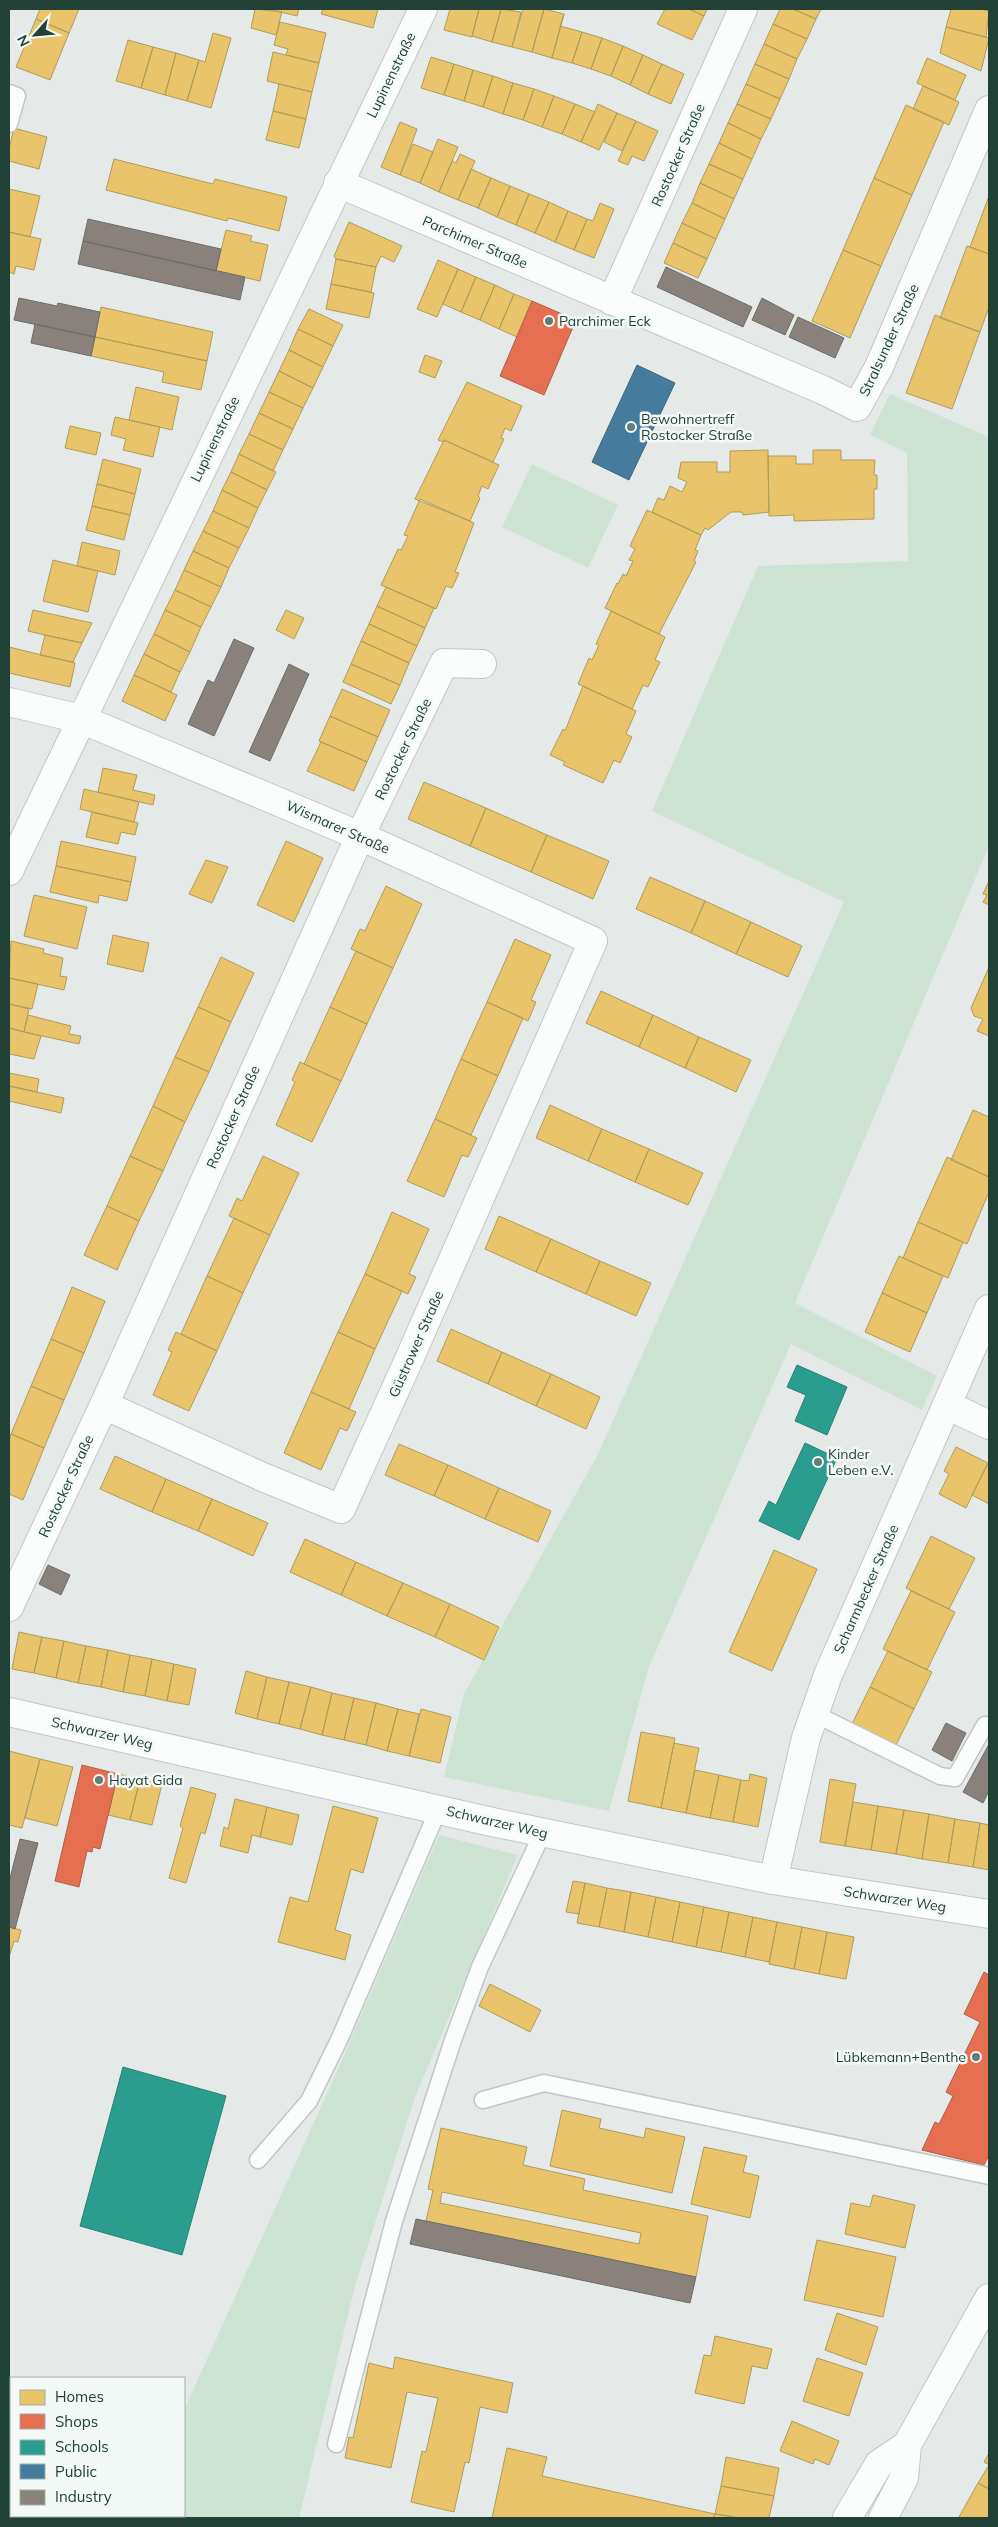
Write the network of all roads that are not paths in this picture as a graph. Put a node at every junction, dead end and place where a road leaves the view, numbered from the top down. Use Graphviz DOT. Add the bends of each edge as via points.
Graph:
graph roads {
  1 [pos="423,9"];
  2 [pos="744,9"];
  3 [pos="9,93"];
  4 [pos="989,110"];
  5 [pos="9,124"];
  6 [pos="338,183"];
  7 [pos="612,301"];
  8 [pos="482,664"];
  9 [pos="9,702"];
  10 [pos="81,719"];
  11 [pos="360,836"];
  12 [pos="9,871"];
  13 [pos="593,940"];
  14 [pos="989,1309"];
  15 [pos="104,1405"];
  16 [pos="947,1405"];
  17 [pos="989,1426"];
  18 [pos="9,1607"];
  19 [pos="9,1712"];
  20 [pos="815,1714"];
  21 [pos="985,1725"];
  22 [pos="439,1808"];
  23 [pos="543,1832"];
  24 [pos="773,1880"];
  25 [pos="989,1914"];
  26 [pos="483,2100"];
  27 [pos="258,2160"];
  28 [pos="989,2176"];
  29 [pos="989,2298"];
  30 [pos="336,2444"];
  31 [pos="907,2445"];
  32 [pos="848,2518"];
  33 [pos="883,2518"];
  1 -- 6 [label="street, Lupinenstraße"];
  2 -- 7 [label="street, Rostocker Straße"];
  3 -- 5 [label="lane" via="17,96"];
  4 -- 7 [label="street, Stralsunder Straße" via="879,367 857,408"];
  6 -- 7 [label="street, Parchimer Straße"];
  6 -- 10 [label="street, Lupinenstraße"];
  8 -- 11 [label="street, Rostocker Straße" via="444,663"];
  9 -- 10 [label="street, Wismarer Straße"];
  10 -- 11 [label="street, Wismarer Straße"];
  10 -- 12 [label="street, Lupinenstraße"];
  11 -- 13 [label="street, Wismarer Straße"];
  11 -- 15 [label="street, Rostocker Straße"];
  13 -- 15 [label="street, Güstrower Straße" via="341,1509"];
  14 -- 16 [label="street, Scharmbecker Straße"];
  15 -- 18 [label="street, Rostocker Straße"];
  16 -- 17 [label="street"];
  16 -- 20 [label="street, Scharmbecker Straße" via="828,1675"];
  19 -- 22 [label="street, Schwarzer Weg"];
  20 -- 21 [label="lane" via="940,1776 955,1778"];
  20 -- 24 [label="street, Scharmbecker Straße" via="806,1738"];
  22 -- 23 [label="street, Schwarzer Weg"];
  22 -- 27 [label="lane" via="339,2040 309,2101"];
  23 -- 24 [label="street, Schwarzer Weg"];
  23 -- 30 [label="lane" via="480,1967 453,2040 394,2221"];
  24 -- 25 [label="street, Schwarzer Weg"];
  26 -- 28 [label="lane" via="544,2083"];
  29 -- 31 [label="street"];
  31 -- 32 [label="street" via="878,2464"];
  31 -- 33 [label="street" via="904,2478"];
}
